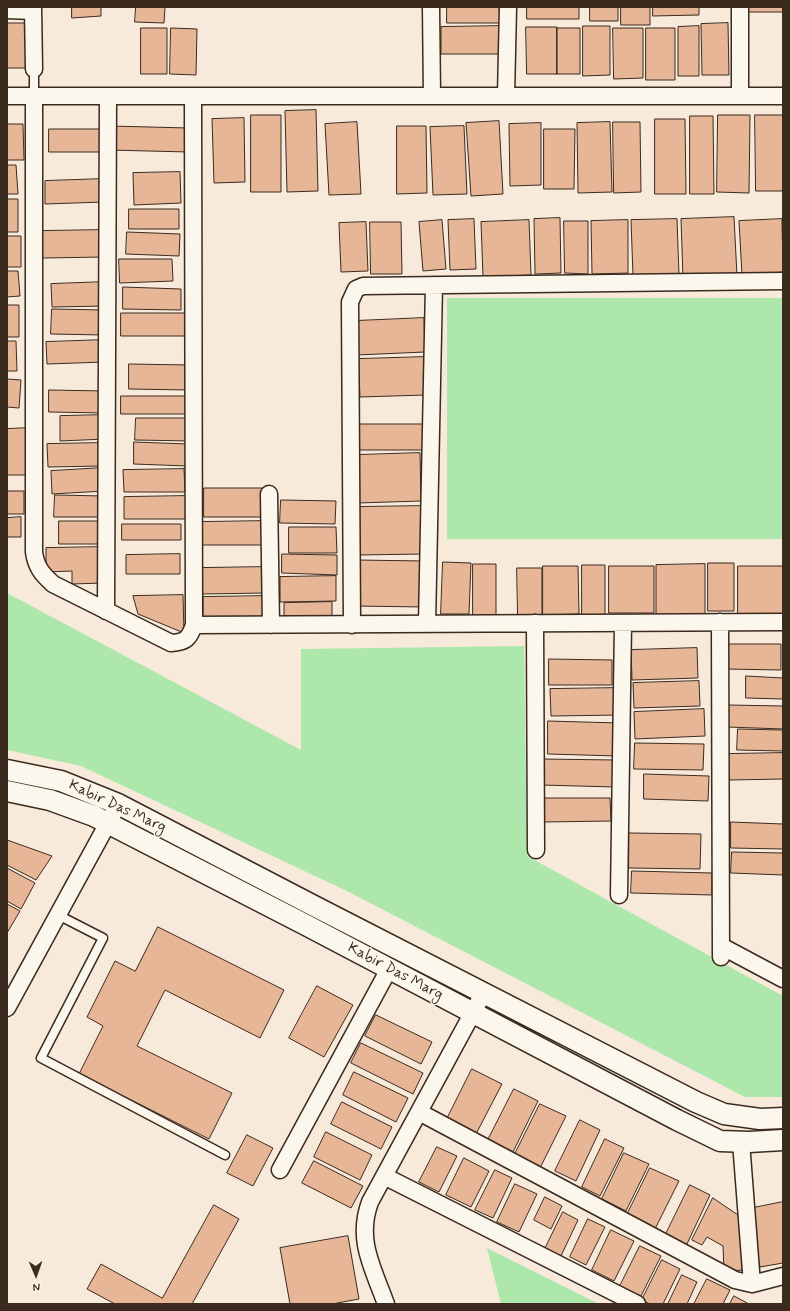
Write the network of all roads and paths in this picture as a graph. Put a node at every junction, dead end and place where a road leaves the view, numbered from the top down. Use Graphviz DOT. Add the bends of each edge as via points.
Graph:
graph roads {
  1 [pos="431,7"];
  2 [pos="508,7"];
  3 [pos="740,7"];
  4 [pos="33,9"];
  5 [pos="7,10"];
  6 [pos="34,69"];
  7 [pos="7,96"];
  8 [pos="34,96"];
  9 [pos="108,96"];
  10 [pos="193,96"];
  11 [pos="432,96"];
  12 [pos="506,96"];
  13 [pos="740,96"];
  14 [pos="783,96"];
  15 [pos="783,281"];
  16 [pos="434,285"];
  17 [pos="269,494"];
  18 [pos="106,611"];
  19 [pos="720,622"];
  20 [pos="783,622"];
  21 [pos="535,623"];
  22 [pos="623,623"];
  23 [pos="427,624"];
  24 [pos="194,625"];
  25 [pos="271,625"];
  26 [pos="352,625"];
  27 [pos="7,770"];
  28 [pos="7,791"];
  29 [pos="118,804"];
  30 [pos="108,824"];
  31 [pos="536,850"];
  32 [pos="619,895"];
  33 [pos="58,915"];
  34 [pos="388,969"];
  35 [pos="783,979"];
  36 [pos="484,992"];
  37 [pos="7,1008"];
  38 [pos="473,1014"];
  39 [pos="419,1112"];
  40 [pos="783,1118"];
  41 [pos="783,1140"];
  42 [pos="741,1142"];
  43 [pos="225,1155"];
  44 [pos="280,1170"];
  45 [pos="384,1176"];
  46 [pos="783,1276"];
  47 [pos="752,1284"];
  48 [pos="386,1304"];
  49 [pos="637,1304"];
  1 -- 11 [label="street"];
  2 -- 12 [label="street"];
  3 -- 13 [label="street"];
  4 -- 5 [label="street"];
  4 -- 6 [label="street"];
  6 -- 8 [label="lane"];
  7 -- 8 [label="street"];
  8 -- 9 [label="street"];
  8 -- 18 [label="street" via="34,552 36,564 53,584"];
  9 -- 10 [label="street"];
  9 -- 18 [label="street"];
  10 -- 11 [label="street"];
  10 -- 24 [label="street"];
  11 -- 12 [label="street"];
  12 -- 13 [label="street"];
  13 -- 14 [label="street"];
  15 -- 16 [label="street"];
  16 -- 23 [label="street"];
  16 -- 26 [label="street" via="363,286 356,289 352,295"];
  17 -- 25 [label="street"];
  18 -- 24 [label="street" via="171,643 183,642 190,637"];
  19 -- 20 [label="street"];
  19 -- 22 [label="street"];
  19 -- 35 [label="street" via="721,952"];
  21 -- 22 [label="street"];
  21 -- 23 [label="street"];
  21 -- 31 [label="street"];
  22 -- 32 [label="street"];
  23 -- 26 [label="street"];
  24 -- 25 [label="street"];
  25 -- 26 [label="street"];
  27 -- 29 [label="street, Kabir Das Marg" via="61,781"];
  28 -- 30 [label="street, Kabir Das Marg" via="50,800 94,816"];
  29 -- 30 [label="street"];
  29 -- 36 [label="street, Kabir Das Marg"];
  30 -- 33 [label="street"];
  30 -- 34 [label="street, Kabir Das Marg"];
  33 -- 37 [label="street"];
  33 -- 43 [label="lane" via="103,938 41,1058"];
  34 -- 38 [label="street, Kabir Das Marg"];
  34 -- 44 [label="street"];
  36 -- 38 [label="street"];
  36 -- 40 [label="street, Kabir Das Marg" via="688,1098 724,1114 760,1119"];
  38 -- 39 [label="street"];
  38 -- 42 [label="street, Kabir Das Marg" via="677,1120 720,1140"];
  39 -- 45 [label="street"];
  39 -- 47 [label="street" via="735,1280"];
  41 -- 42 [label="street, Kabir Das Marg"];
  42 -- 47 [label="street"];
  45 -- 48 [label="street" via="364,1217 363,1234"];
  45 -- 49 [label="street"];
  46 -- 47 [label="street"];
}
